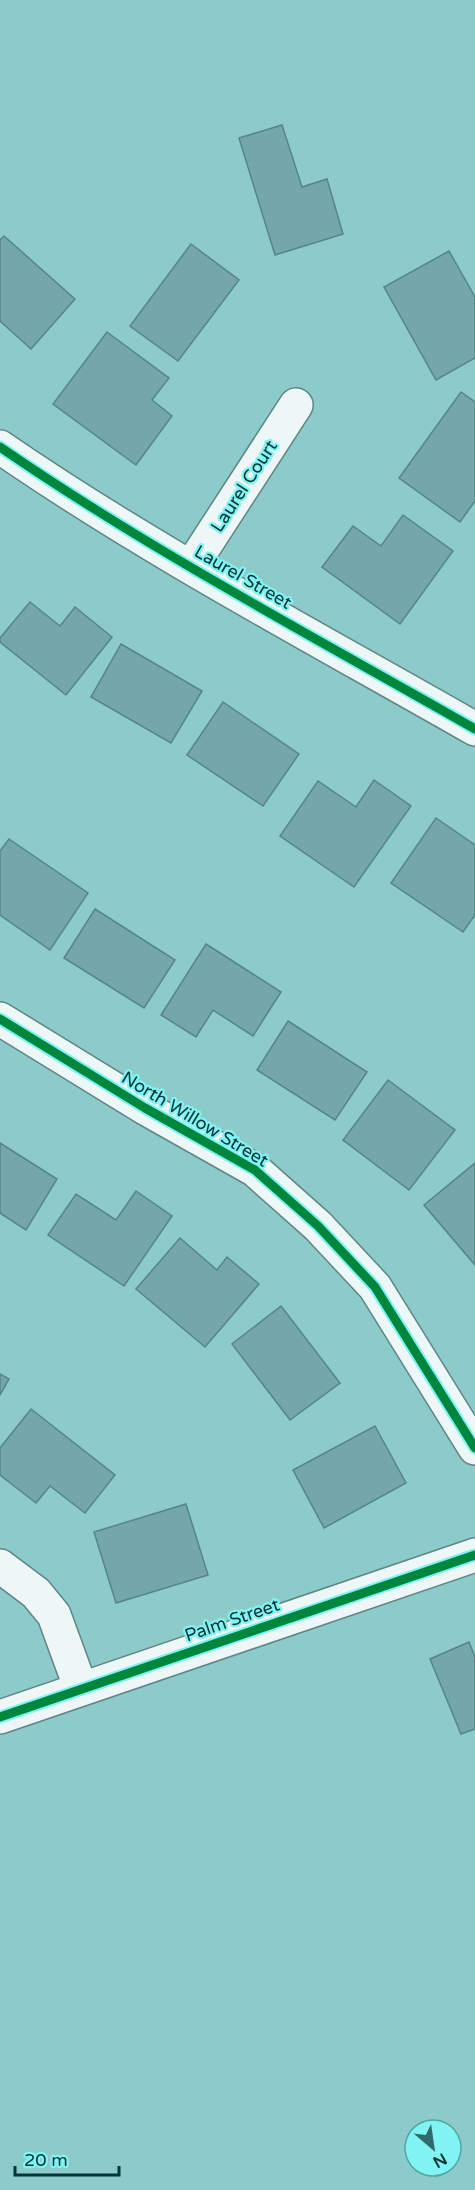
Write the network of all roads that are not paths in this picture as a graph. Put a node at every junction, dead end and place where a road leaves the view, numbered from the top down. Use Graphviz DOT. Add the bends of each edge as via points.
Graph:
graph roads {
  1 [pos="296,405"];
  2 [pos="0,447"];
  3 [pos="191,567"];
  4 [pos="475,729"];
  5 [pos="0,1019"];
  6 [pos="475,1448"];
  7 [pos="475,1555"];
  8 [pos="0,1566"];
  9 [pos="81,1689"];
  10 [pos="0,1717"];
  1 -- 3 [label="street, Laurel Court"];
  2 -- 3 [label="street, Laurel Street"];
  3 -- 4 [label="street, Laurel Street"];
  5 -- 6 [label="street, North Willow Street" via="255,1170 318,1226 375,1287"];
  7 -- 9 [label="street, Palm Street"];
  8 -- 9 [label="street" via="36,1593 54,1615"];
  9 -- 10 [label="street, Palm Street"];
}
